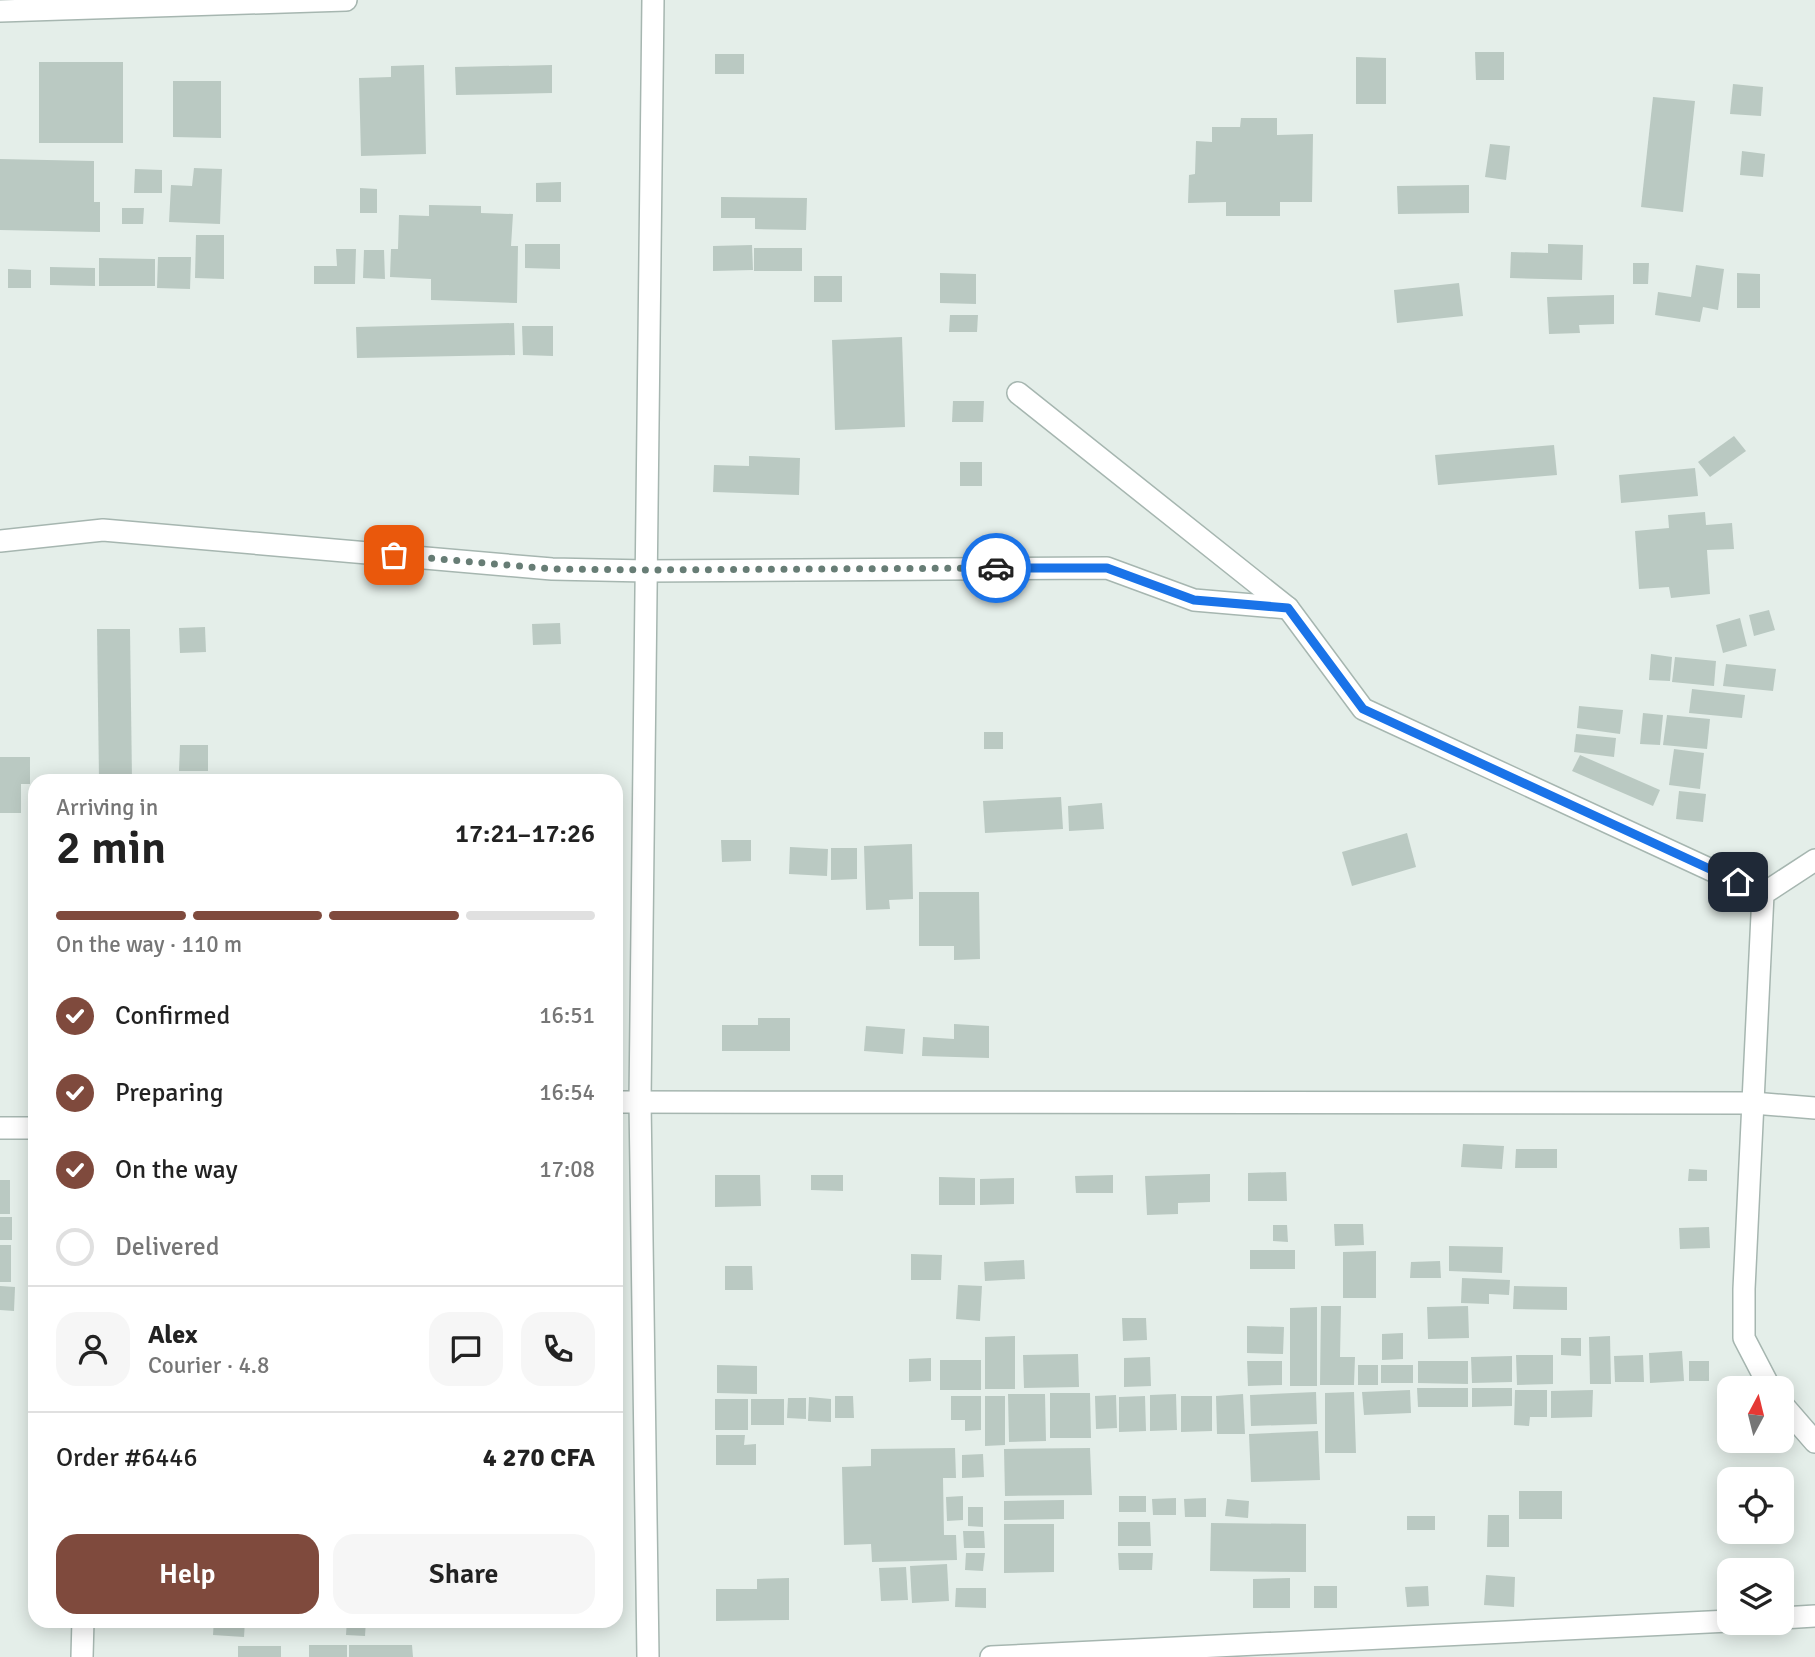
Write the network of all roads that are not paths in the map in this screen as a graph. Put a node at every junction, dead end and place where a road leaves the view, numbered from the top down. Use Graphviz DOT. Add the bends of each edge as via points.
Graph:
graph roads {
  1 [pos="346,0"];
  2 [pos="653,0"];
  3 [pos="0,11"];
  4 [pos="1018,393"];
  5 [pos="0,541"];
  6 [pos="646,570"];
  7 [pos="1288,608"];
  8 [pos="1815,860"];
  9 [pos="1763,894"];
  10 [pos="640,1101"];
  11 [pos="623,1102"];
  12 [pos="1753,1103"];
  13 [pos="1815,1108"];
  14 [pos="0,1128"];
  15 [pos="28,1128"];
  16 [pos="1764,1376"];
  17 [pos="1794,1418"];
  18 [pos="1815,1442"];
  19 [pos="1815,1616"];
  20 [pos="1794,1617"];
  21 [pos="1717,1621"];
  22 [pos="83,1628"];
  23 [pos="82,1657"];
  24 [pos="648,1657"];
  25 [pos="991,1657"];
  1 -- 3 [label="street"];
  2 -- 6 [label="street"];
  4 -- 7 [label="street"];
  5 -- 6 [label="street" via="103,530 552,569"];
  6 -- 7 [label="street" via="1107,568 1194,600"];
  6 -- 10 [label="street"];
  7 -- 9 [label="street" via="1363,709"];
  8 -- 9 [label="street"];
  9 -- 12 [label="street"];
  10 -- 11 [label="street"];
  10 -- 12 [label="street"];
  10 -- 24 [label="street"];
  12 -- 13 [label="street"];
  12 -- 16 [label="street" via="1744,1338"];
  14 -- 15 [label="street"];
  17 -- 18 [label="street"];
  19 -- 20 [label="street"];
  21 -- 25 [label="street"];
  22 -- 23 [label="street"];
}
